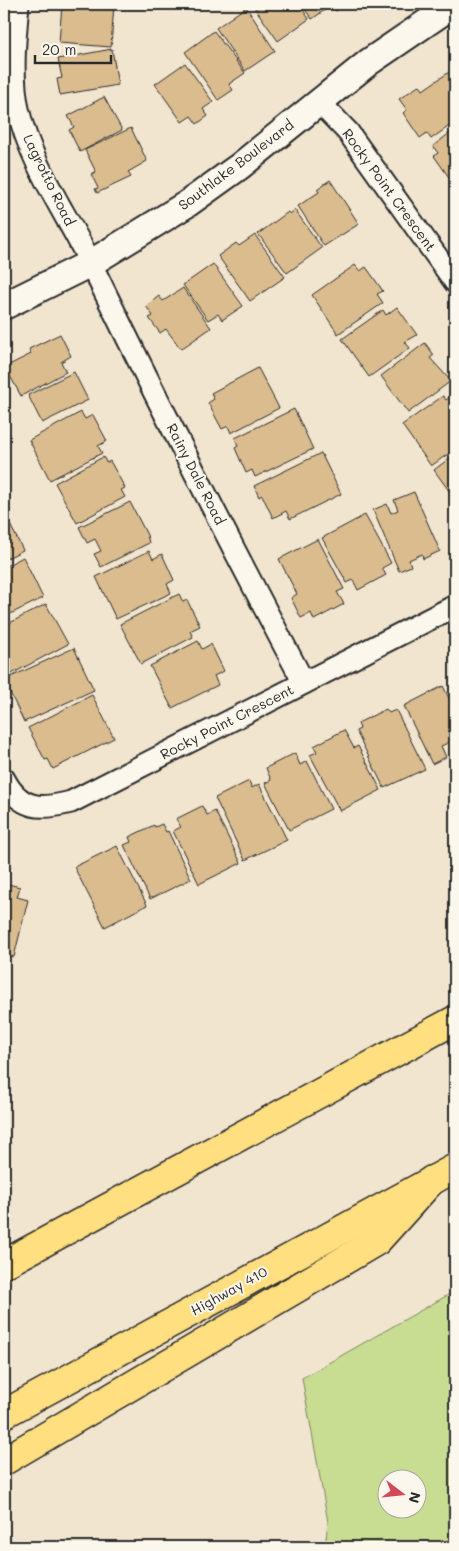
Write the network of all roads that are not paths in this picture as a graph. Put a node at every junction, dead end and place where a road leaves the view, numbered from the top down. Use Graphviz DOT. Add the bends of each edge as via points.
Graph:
graph roads {
  1 [pos="18,4"];
  2 [pos="454,4"];
  3 [pos="318,101"];
  4 [pos="91,264"];
  5 [pos="455,282"];
  6 [pos="4,306"];
  7 [pos="455,606"];
  8 [pos="304,683"];
  9 [pos="4,779"];
  10 [pos="455,1020"];
  11 [pos="444,1174"];
  12 [pos="4,1264"];
  13 [pos="4,1414"];
  14 [pos="4,1460"];
  1 -- 4 [label="street, Lagrotto Road" via="14,71 26,138"];
  2 -- 3 [label="street, Southlake Boulevard"];
  3 -- 4 [label="street, Southlake Boulevard" via="240,166 187,204"];
  3 -- 5 [label="street, Rocky Point Crescent" via="348,132"];
  4 -- 6 [label="street, Southlake Boulevard"];
  4 -- 8 [label="street, Rainy Dale Road"];
  7 -- 8 [label="street, Rocky Point Crescent"];
  8 -- 9 [label="street, Rocky Point Crescent" via="71,802 48,808 32,806 11,793"];
  10 -- 12 [label="highway"];
  11 -- 13 [label="highway, Highway 410"];
  11 -- 14 [label="highway" via="377,1241"];
}
